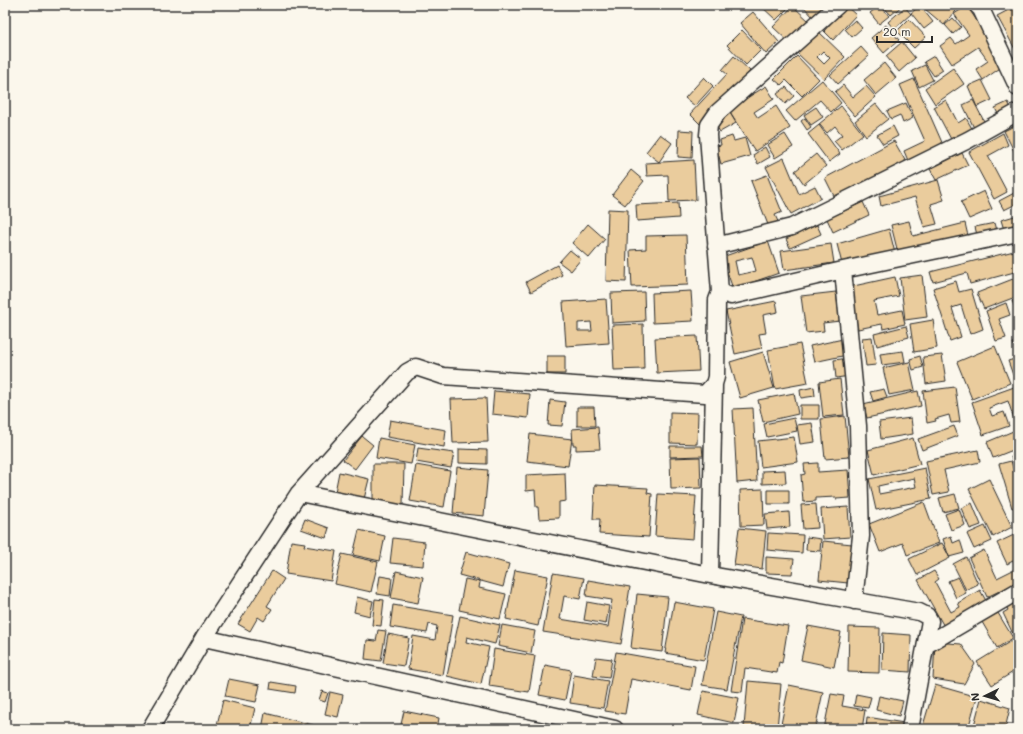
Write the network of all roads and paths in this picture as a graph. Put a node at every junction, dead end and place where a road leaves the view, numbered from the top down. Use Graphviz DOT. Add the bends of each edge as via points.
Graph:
graph roads {
  1 [pos="838,5"];
  2 [pos="977,5"];
  3 [pos="1018,88"];
  4 [pos="1018,112"];
  5 [pos="1018,234"];
  6 [pos="716,246"];
  7 [pos="843,270"];
  8 [pos="720,292"];
  9 [pos="714,384"];
  10 [pos="299,493"];
  11 [pos="710,575"];
  12 [pos="1018,591"];
  13 [pos="854,601"];
  14 [pos="204,638"];
  15 [pos="926,645"];
  16 [pos="150,729"];
  17 [pos="615,729"];
  18 [pos="910,729"];
  1 -- 6 [label="street" via="718,112 710,125 708,135"];
  2 -- 3 [label="street"];
  4 -- 6 [label="street" via="968,140 792,227"];
  5 -- 7 [label="street"];
  6 -- 8 [label="street"];
  7 -- 8 [label="street" via="731,296"];
  7 -- 13 [label="street" via="858,426 861,536"];
  8 -- 9 [label="street" via="717,300"];
  9 -- 10 [label="street" via="705,394 443,376 416,367 407,372"];
  9 -- 11 [label="street"];
  10 -- 11 [label="street"];
  10 -- 14 [label="street"];
  11 -- 13 [label="street"];
  12 -- 15 [label="street"];
  13 -- 15 [label="street" via="918,612 927,616 930,621"];
  14 -- 16 [label="street"];
  14 -- 17 [label="street"];
  15 -- 18 [label="street"];
}
